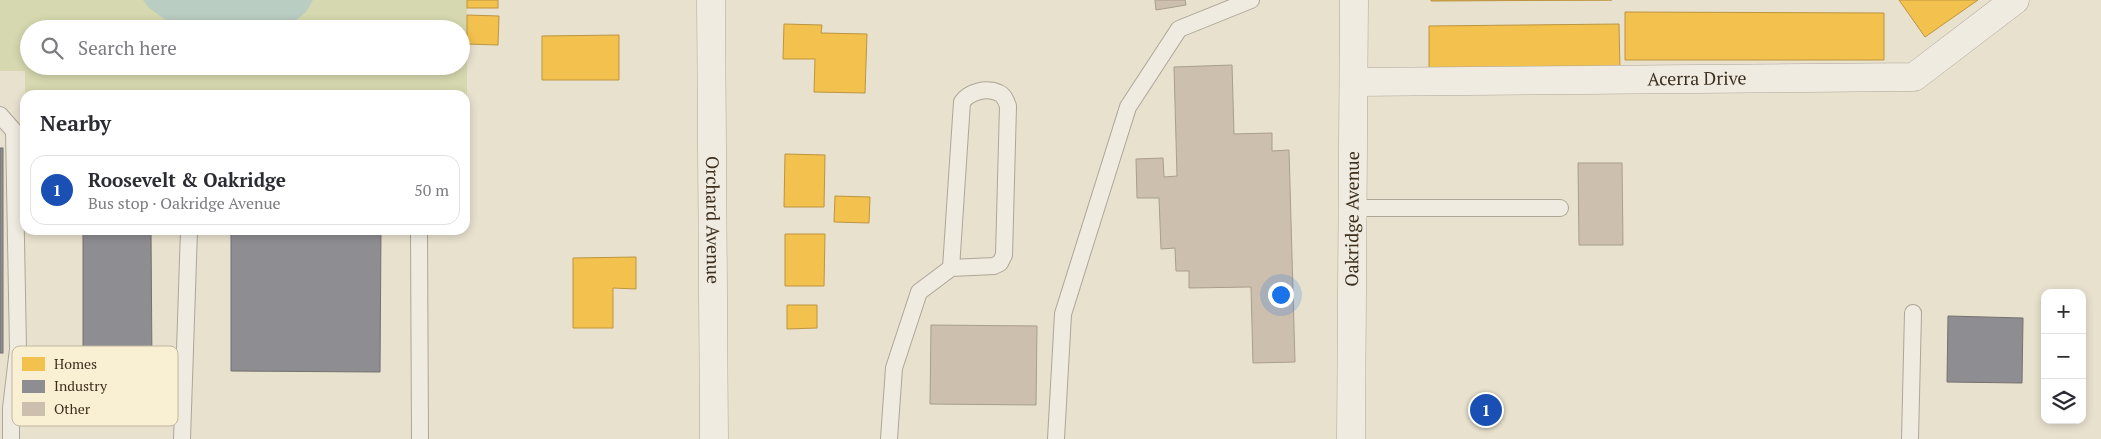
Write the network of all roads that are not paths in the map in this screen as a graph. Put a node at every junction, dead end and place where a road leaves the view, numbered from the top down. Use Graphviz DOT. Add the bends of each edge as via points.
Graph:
graph roads {
  1 [pos="711,0"];
  2 [pos="1251,0"];
  3 [pos="1354,0"];
  4 [pos="2015,0"];
  5 [pos="1355,82"];
  6 [pos="0,115"];
  7 [pos="1352,208"];
  8 [pos="1560,208"];
  9 [pos="189,235"];
  10 [pos="419,235"];
  11 [pos="951,268"];
  12 [pos="1913,313"];
  13 [pos="18,346"];
  14 [pos="8,367"];
  15 [pos="11,439"];
  16 [pos="182,439"];
  17 [pos="420,439"];
  18 [pos="714,439"];
  19 [pos="889,439"];
  20 [pos="1056,439"];
  21 [pos="1351,439"];
  22 [pos="1910,439"];
  1 -- 18 [label="street, Orchard Avenue"];
  2 -- 20 [label="lane" via="1179,28 1128,107 1063,314"];
  3 -- 5 [label="street, Oakridge Avenue"];
  4 -- 5 [label="street, Acerra Drive" via="1914,77"];
  5 -- 7 [label="street, Oakridge Avenue"];
  6 -- 13 [label="lane" via="14,130"];
  7 -- 8 [label="lane"];
  7 -- 21 [label="street, Oakridge Avenue"];
  9 -- 16 [label="lane"];
  10 -- 17 [label="lane"];
  11 -- 11 [label="lane" via="962,102 967,95 978,91 998,92 1008,106 1004,255 994,266"];
  11 -- 19 [label="lane" via="919,292 894,368"];
  12 -- 22 [label="lane"];
  14 -- 15 [label="lane"];
}
